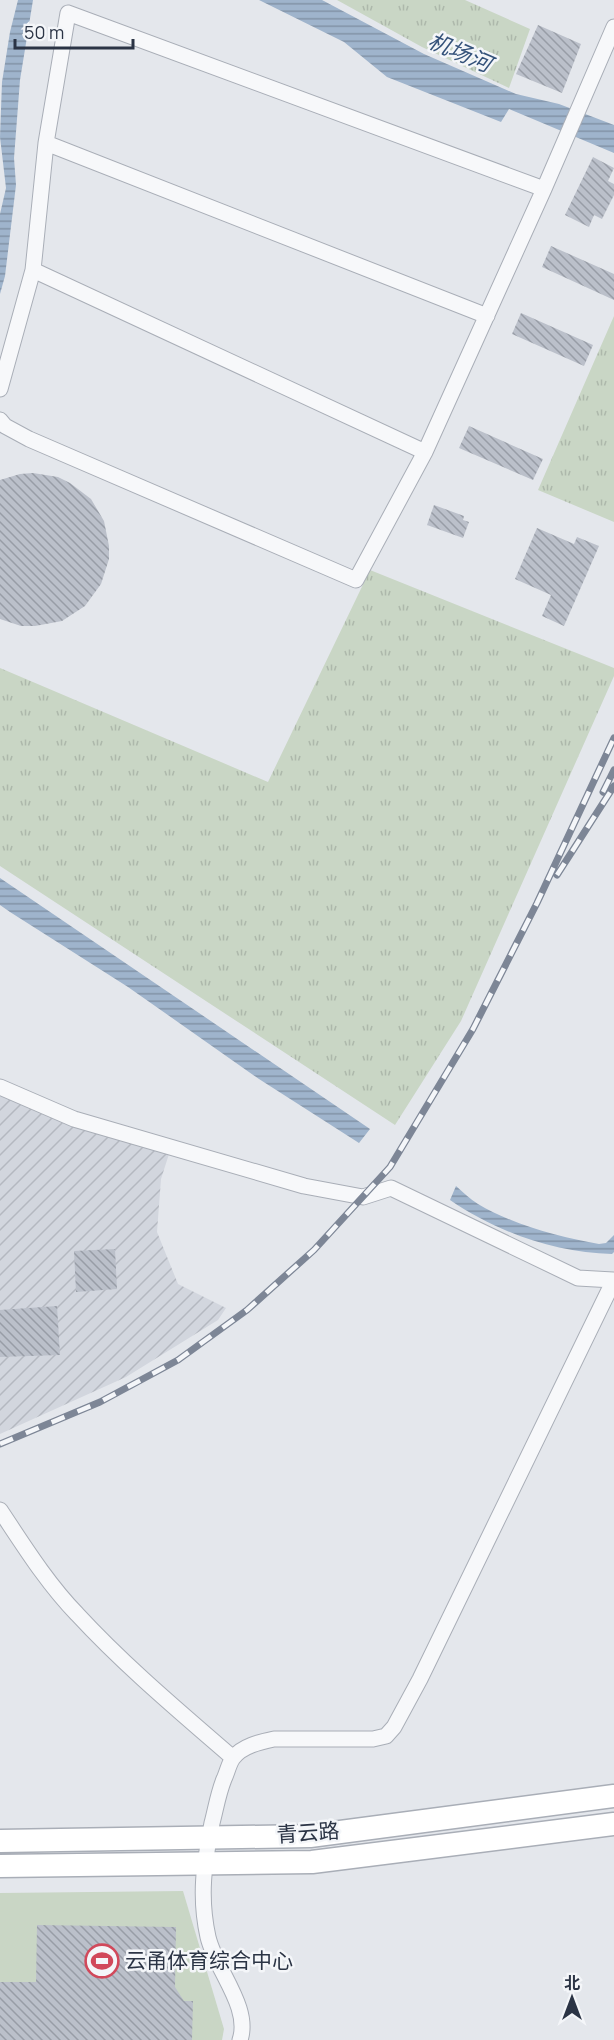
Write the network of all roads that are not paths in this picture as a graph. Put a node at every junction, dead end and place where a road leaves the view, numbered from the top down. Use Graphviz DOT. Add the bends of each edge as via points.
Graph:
graph roads {
  1 [pos="614,27"];
  2 [pos="46,143"];
  3 [pos="544,189"];
  4 [pos="33,270"];
  5 [pos="487,316"];
  6 [pos="0,389"];
  7 [pos="0,420"];
  8 [pos="425,452"];
  9 [pos="0,1087"];
  10 [pos="614,1280"];
  11 [pos="0,1510"];
  12 [pos="233,1758"];
  13 [pos="614,1796"];
  14 [pos="614,1824"];
  15 [pos="209,1837"];
  16 [pos="0,1841"];
  17 [pos="204,1863"];
  18 [pos="0,1866"];
  19 [pos="240,2040"];
  1 -- 3 [label="street"];
  2 -- 3 [label="street" via="68,13"];
  2 -- 4 [label="street"];
  2 -- 5 [label="street"];
  3 -- 5 [label="street"];
  4 -- 6 [label="street"];
  4 -- 8 [label="street"];
  5 -- 8 [label="street"];
  7 -- 8 [label="street" via="29,439 356,580"];
  9 -- 10 [label="street" via="74,1119 304,1186 363,1197 392,1188 578,1278"];
  10 -- 12 [label="street" via="394,1727 386,1736 373,1739 274,1739 245,1748"];
  11 -- 12 [label="street" via="75,1613"];
  12 -- 15 [label="street" via="219,1792"];
  13 -- 15 [label="street, 青云路" via="310,1836"];
  14 -- 17 [label="street, 青云路" via="312,1862"];
  15 -- 16 [label="street, 青云路"];
  15 -- 17 [label="street"];
  17 -- 18 [label="street, 青云路"];
  17 -- 19 [label="street" via="203,1904 208,1938 239,2006 243,2020"];
}
